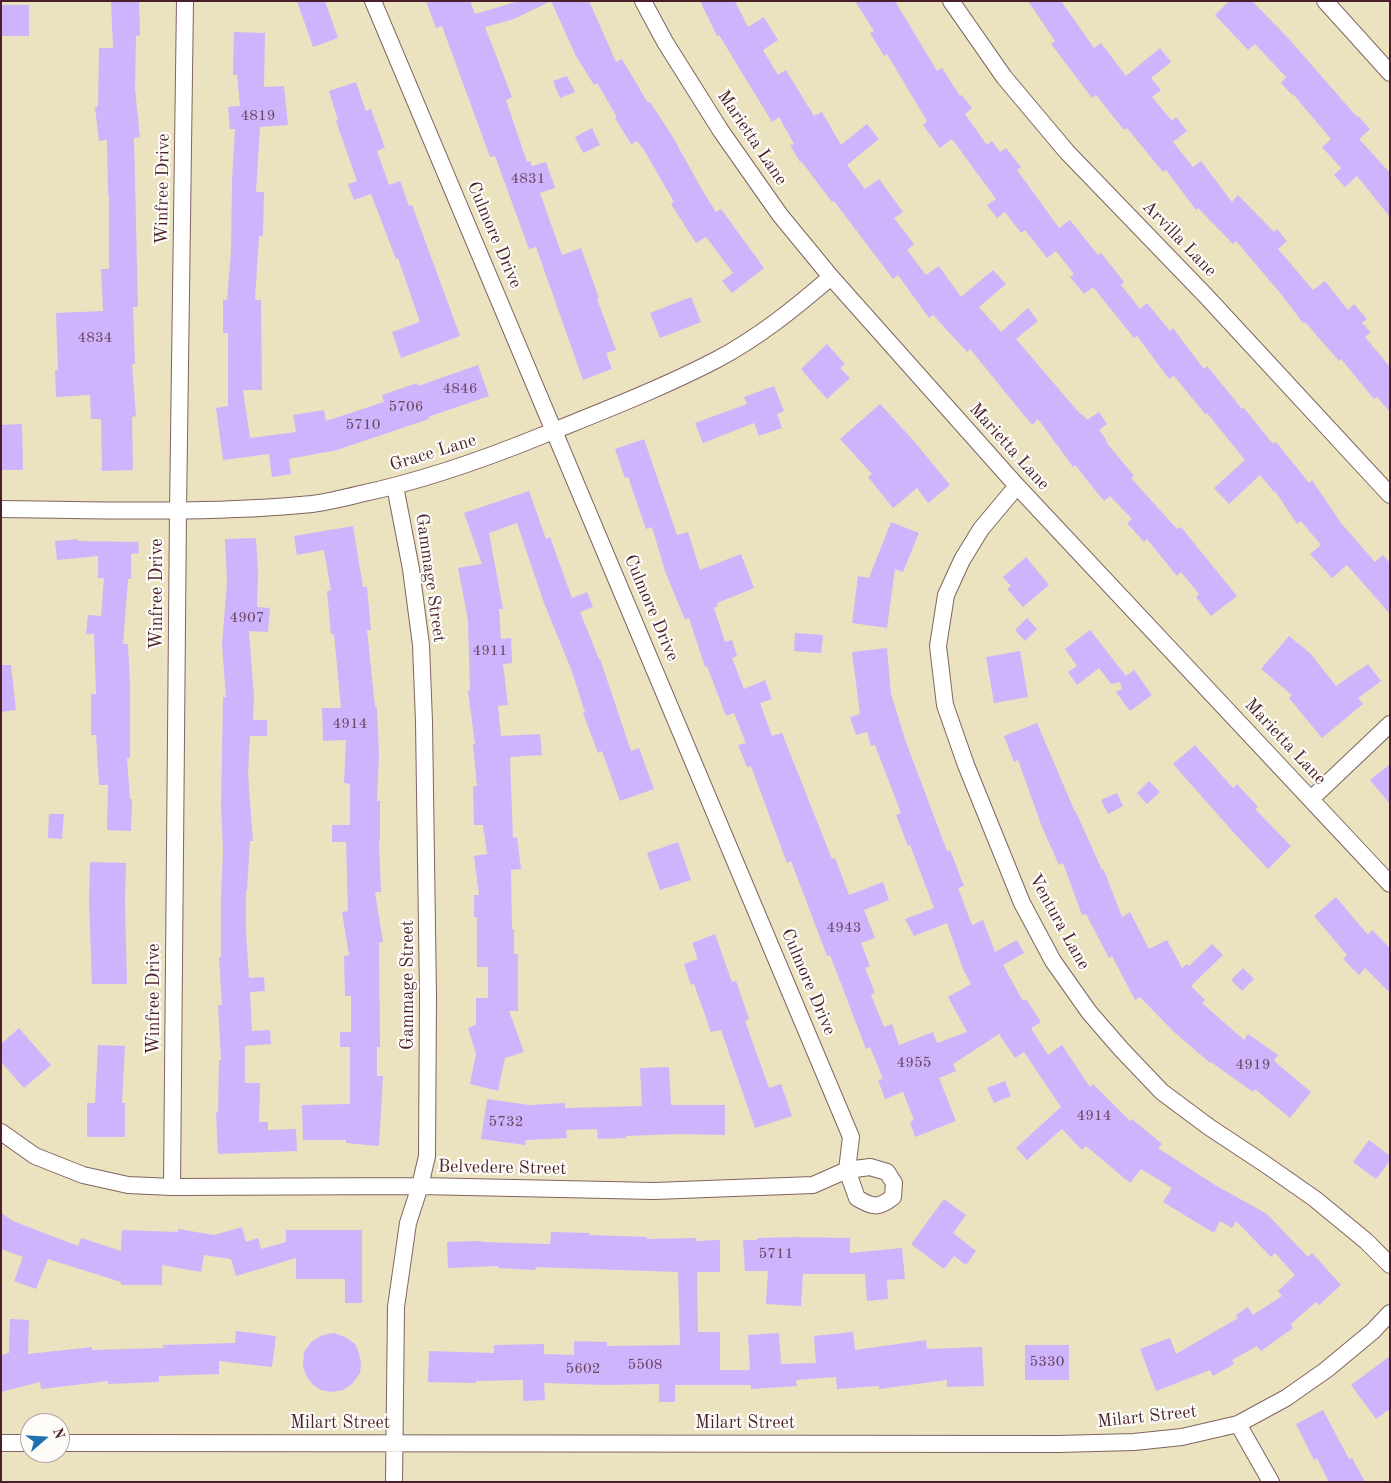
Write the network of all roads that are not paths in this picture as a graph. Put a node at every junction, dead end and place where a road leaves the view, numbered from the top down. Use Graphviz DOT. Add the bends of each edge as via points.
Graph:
graph roads {
  1 [pos="185,1"];
  2 [pos="373,1"];
  3 [pos="642,1"];
  4 [pos="951,1"];
  5 [pos="1325,1"];
  6 [pos="1390,73"];
  7 [pos="832,278"];
  8 [pos="555,430"];
  9 [pos="395,486"];
  10 [pos="1017,486"];
  11 [pos="1390,495"];
  12 [pos="1,509"];
  13 [pos="178,511"];
  14 [pos="1390,724"];
  15 [pos="1311,799"];
  16 [pos="1390,884"];
  17 [pos="1,1132"];
  18 [pos="847,1170"];
  19 [pos="420,1186"];
  20 [pos="172,1188"];
  21 [pos="1390,1264"];
  22 [pos="1390,1313"];
  23 [pos="1238,1424"];
  24 [pos="1,1443"];
  25 [pos="20,1443"];
  26 [pos="70,1443"];
  27 [pos="393,1443"];
  28 [pos="394,1482"];
  29 [pos="1271,1482"];
  1 -- 13 [label="street, Winfree Drive"];
  2 -- 8 [label="street, Culmore Drive"];
  3 -- 7 [label="street, Marietta Lane" via="721,131 780,215"];
  4 -- 11 [label="street, Arvilla Lane" via="1004,77 1067,152"];
  5 -- 6 [label="street"];
  7 -- 8 [label="street, Grace Lane" via="788,314 717,359"];
  7 -- 10 [label="street, Marietta Lane"];
  8 -- 9 [label="street, Grace Lane" via="480,460"];
  8 -- 18 [label="street, Culmore Drive" via="851,1137"];
  9 -- 13 [label="street, Grace Lane" via="314,504"];
  9 -- 19 [label="street, Gammage Street" via="411,568 421,645 424,722 427,1156"];
  10 -- 15 [label="street, Marietta Lane"];
  10 -- 21 [label="street, Ventura Lane" via="981,529 962,560 946,596 938,646 945,705 1022,902 1053,961 1089,1012 1162,1092 1315,1199"];
  12 -- 13 [label="street, Grace Lane"];
  13 -- 20 [label="street, Winfree Drive"];
  14 -- 15 [label="street"];
  15 -- 16 [label="street, Marietta Lane"];
  17 -- 20 [label="street, Belvedere Street" via="35,1156 83,1176 128,1185"];
  18 -- 18 [label="street" via="870,1167 887,1172 894,1183 893,1197 882,1205 870,1206 857,1198"];
  18 -- 19 [label="street, Belvedere Street" via="813,1185 654,1191"];
  19 -- 20 [label="street, Belvedere Street"];
  19 -- 27 [label="street, Gammage Street" via="408,1223 396,1307"];
  22 -- 23 [label="street, Milart Street" via="1326,1370 1286,1398"];
  23 -- 27 [label="street, Milart Street" via="1182,1437 1058,1444"];
  23 -- 29 [label="street"];
  24 -- 25 [label="street"];
  26 -- 27 [label="street, Milart Street"];
  27 -- 28 [label="street, Gammage Street"];
}
